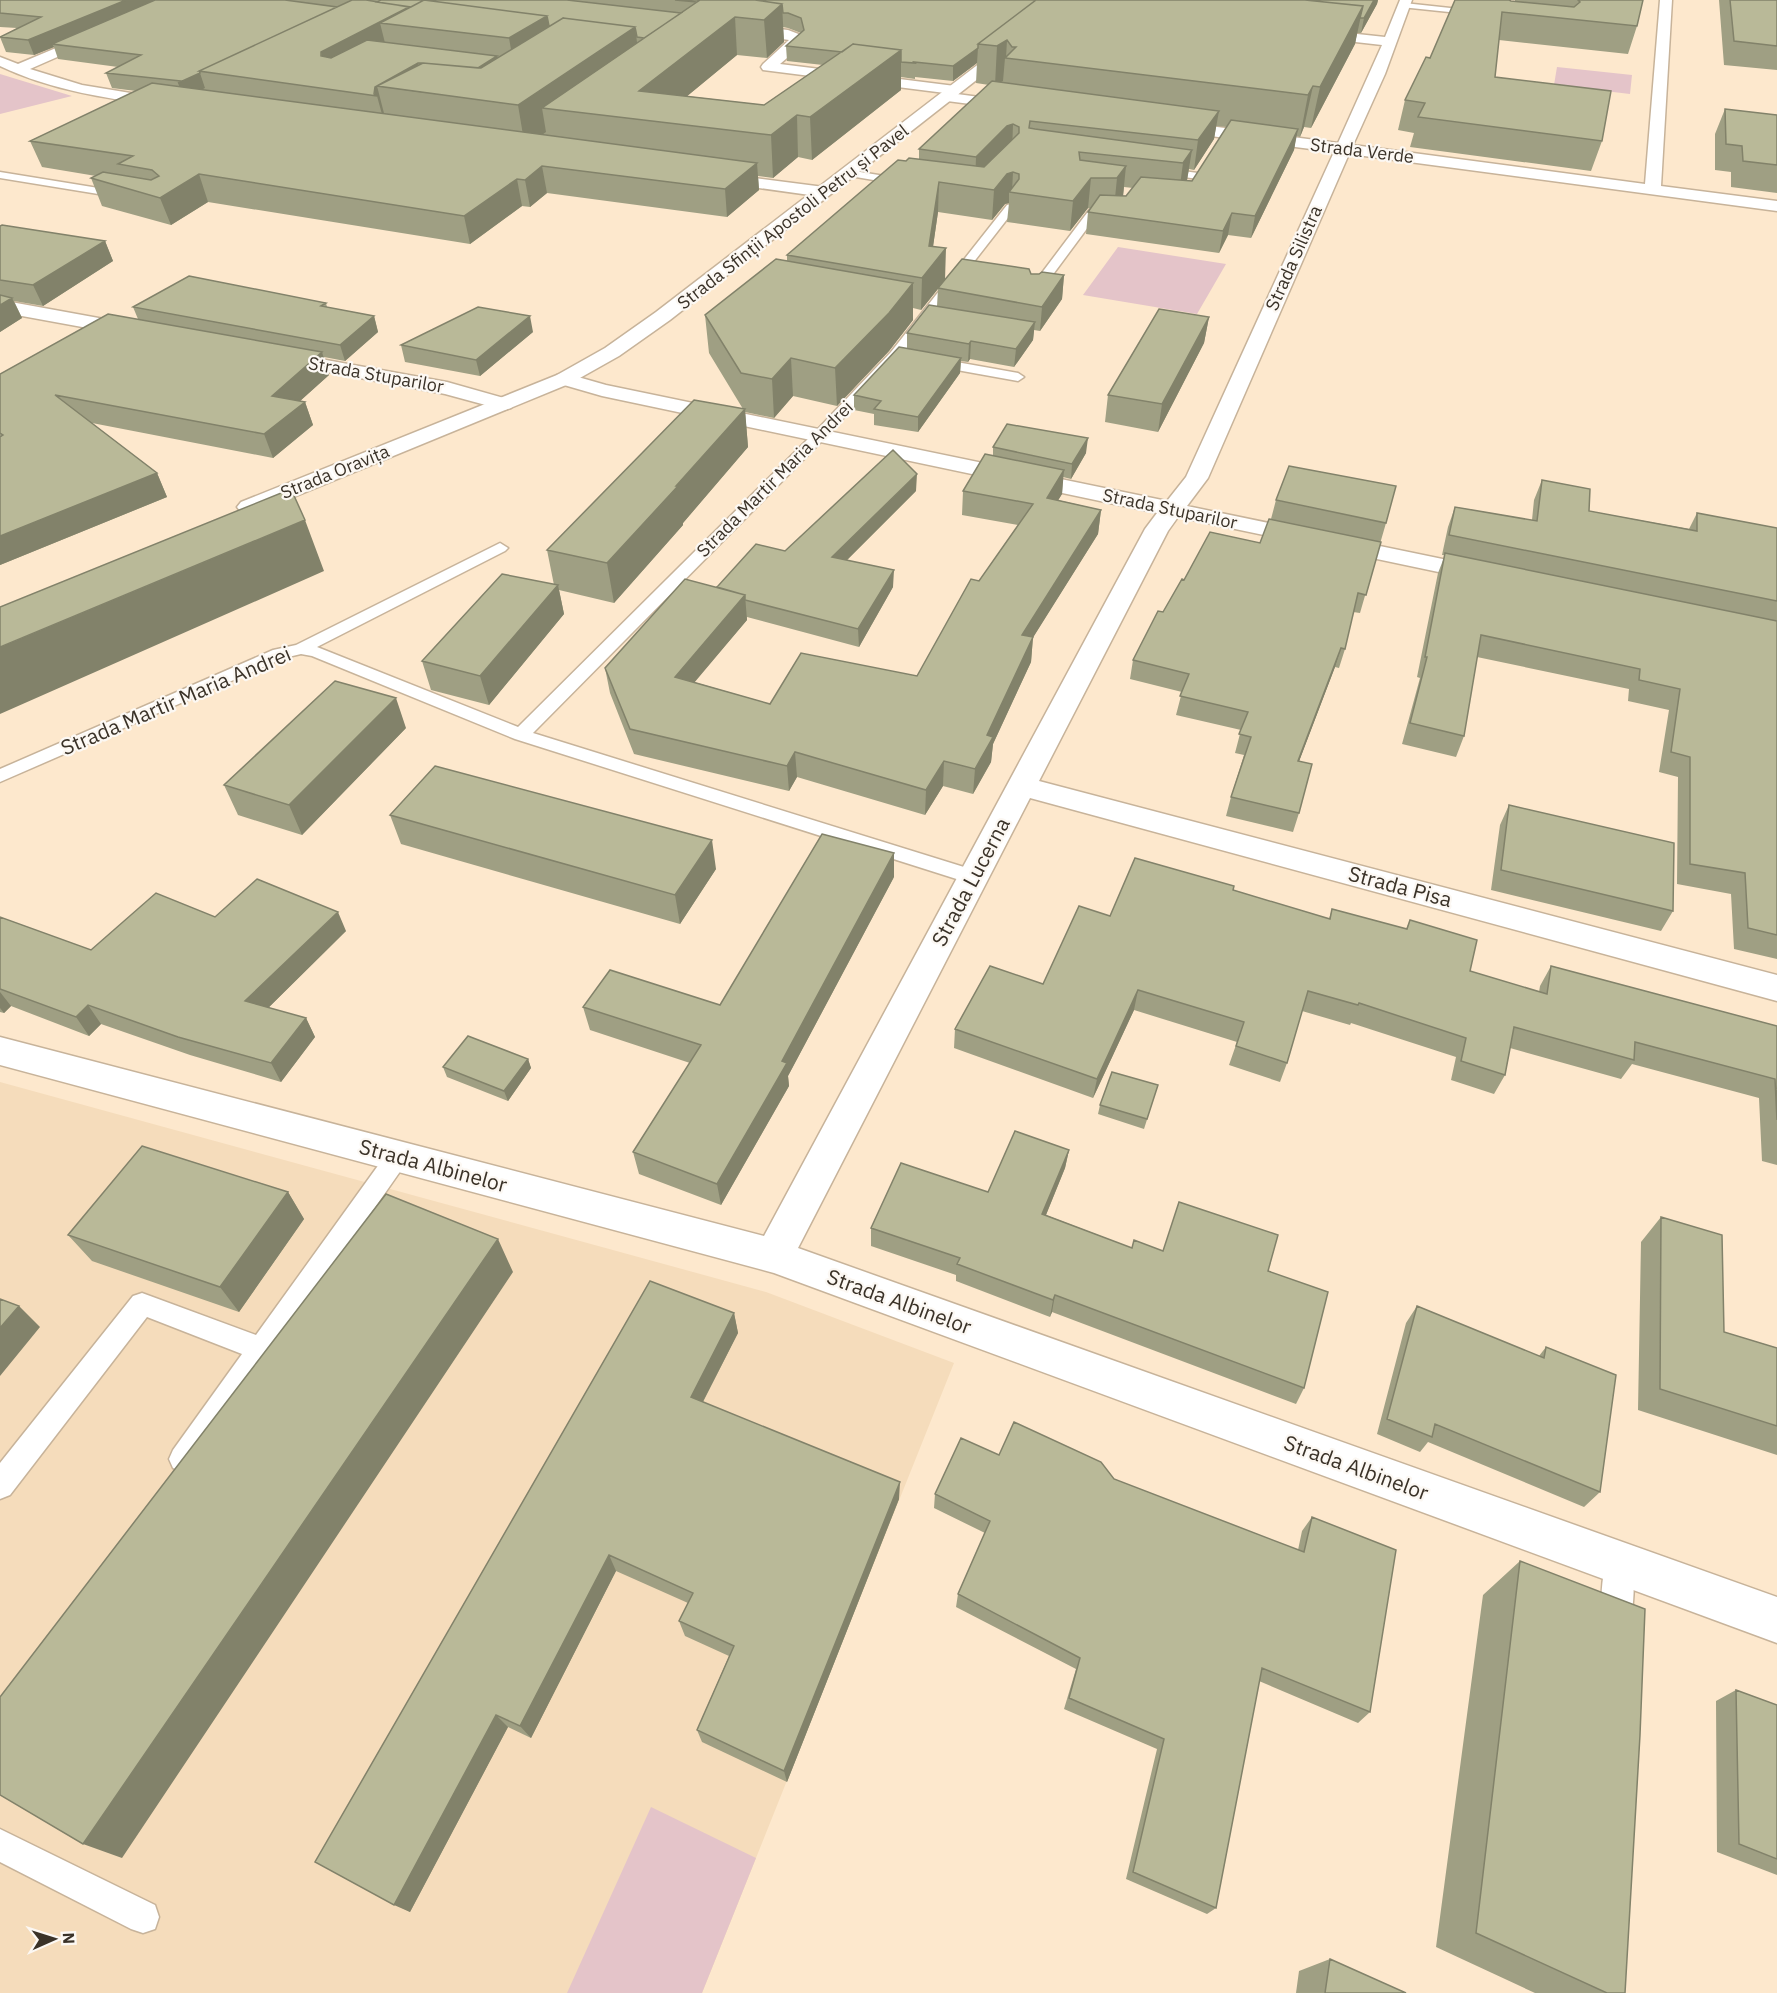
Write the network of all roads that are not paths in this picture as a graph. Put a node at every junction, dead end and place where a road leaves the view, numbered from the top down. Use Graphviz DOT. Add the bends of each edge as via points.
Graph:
graph roads {
  1 [pos="181,0"];
  2 [pos="1666,0"];
  3 [pos="1039,2"];
  4 [pos="1060,2"];
  5 [pos="1405,3"];
  6 [pos="1075,6"];
  7 [pos="1493,14"];
  8 [pos="725,28"];
  9 [pos="1297,32"];
  10 [pos="1389,42"];
  11 [pos="0,61"];
  12 [pos="16,70"];
  13 [pos="951,93"];
  14 [pos="185,106"];
  15 [pos="1036,109"];
  16 [pos="1152,124"];
  17 [pos="1344,148"];
  18 [pos="1151,169"];
  19 [pos="848,173"];
  20 [pos="0,175"];
  21 [pos="695,175"];
  22 [pos="1198,176"];
  23 [pos="919,184"];
  24 [pos="1653,189"];
  25 [pos="824,192"];
  26 [pos="139,198"];
  27 [pos="1777,206"];
  28 [pos="1011,207"];
  29 [pos="1123,207"];
  30 [pos="1034,293"];
  31 [pos="0,306"];
  32 [pos="152,334"];
  33 [pos="268,356"];
  34 [pos="906,357"];
  35 [pos="1018,377"];
  36 [pos="564,379"];
  37 [pos="504,404"];
  38 [pos="820,435"];
  39 [pos="1172,510"];
  40 [pos="228,516"];
  41 [pos="500,548"];
  42 [pos="1512,580"];
  43 [pos="301,649"];
  44 [pos="521,735"];
  45 [pos="0,776"];
  46 [pos="1023,786"];
  47 [pos="973,877"];
  48 [pos="1777,988"];
  49 [pos="0,1051"];
  50 [pos="398,1156"];
  51 [pos="774,1256"];
  52 [pos="261,1349"];
  53 [pos="172,1476"];
  54 [pos="0,1485"];
  55 [pos="1619,1564"];
  56 [pos="1777,1620"];
  57 [pos="1615,1659"];
  58 [pos="0,1845"];
  59 [pos="143,1917"];
  1 -- 12 [label="street"];
  2 -- 24 [label="street"];
  3 -- 4 [label="street"];
  4 -- 6 [label="street"];
  4 -- 13 [label="street, Strada Sfinții Apostoli Petru și Pavel" via="1024,36"];
  5 -- 7 [label="lane"];
  5 -- 10 [label="street, Strada Silistra"];
  8 -- 13 [label="street" via="788,34 796,39 768,67"];
  9 -- 10 [label="street"];
  10 -- 17 [label="street, Strada Silistra"];
  11 -- 12 [label="street"];
  12 -- 14 [label="street" via="93,92"];
  13 -- 15 [label="street"];
  13 -- 19 [label="street, Strada Sfinții Apostoli Petru și Pavel"];
  16 -- 17 [label="street, Strada Verde" via="1222,137"];
  17 -- 24 [label="street, Strada Verde"];
  17 -- 39 [label="street, Strada Silistra" via="1197,478"];
  18 -- 22 [label="lane"];
  19 -- 23 [label="lane"];
  19 -- 25 [label="street, Strada Sfinții Apostoli Petru și Pavel"];
  20 -- 26 [label="lane"];
  21 -- 25 [label="street"];
  24 -- 27 [label="street, Strada Verde"];
  25 -- 36 [label="street, Strada Sfinții Apostoli Petru și Pavel" via="663,316"];
  28 -- 34 [label="lane, Strada Martir Maria Andrei" via="925,317"];
  29 -- 30 [label="lane" via="1118,214 1094,211"];
  31 -- 32 [label="street"];
  33 -- 37 [label="street, Strada Stuparilor" via="447,388"];
  34 -- 35 [label="lane"];
  34 -- 38 [label="lane, Strada Martir Maria Andrei"];
  36 -- 37 [label="street, Strada Sfinții Apostoli Petru și Pavel"];
  36 -- 38 [label="street, Strada Stuparilor"];
  37 -- 40 [label="street, Strada Oravița"];
  38 -- 39 [label="street, Strada Stuparilor"];
  38 -- 44 [label="lane, Strada Martir Maria Andrei"];
  39 -- 42 [label="street, Strada Stuparilor"];
  39 -- 46 [label="street, Strada Lucerna" via="1157,529"];
  41 -- 43 [label="lane"];
  43 -- 44 [label="lane, Strada Martir Maria Andrei"];
  43 -- 45 [label="lane, Strada Martir Maria Andrei" via="279,654"];
  44 -- 47 [label="lane, Strada Martir Maria Andrei"];
  46 -- 47 [label="street, Strada Lucerna"];
  46 -- 48 [label="street, Strada Pisa"];
  47 -- 51 [label="street, Strada Lucerna"];
  49 -- 50 [label="street, Strada Albinelor"];
  50 -- 51 [label="street, Strada Albinelor"];
  50 -- 52 [label="lane"];
  51 -- 55 [label="street, Strada Albinelor"];
  52 -- 53 [label="lane"];
  52 -- 54 [label="lane" via="142,1304"];
  55 -- 56 [label="street, Strada Albinelor"];
  55 -- 57 [label="lane"];
  58 -- 59 [label="lane"];
}
